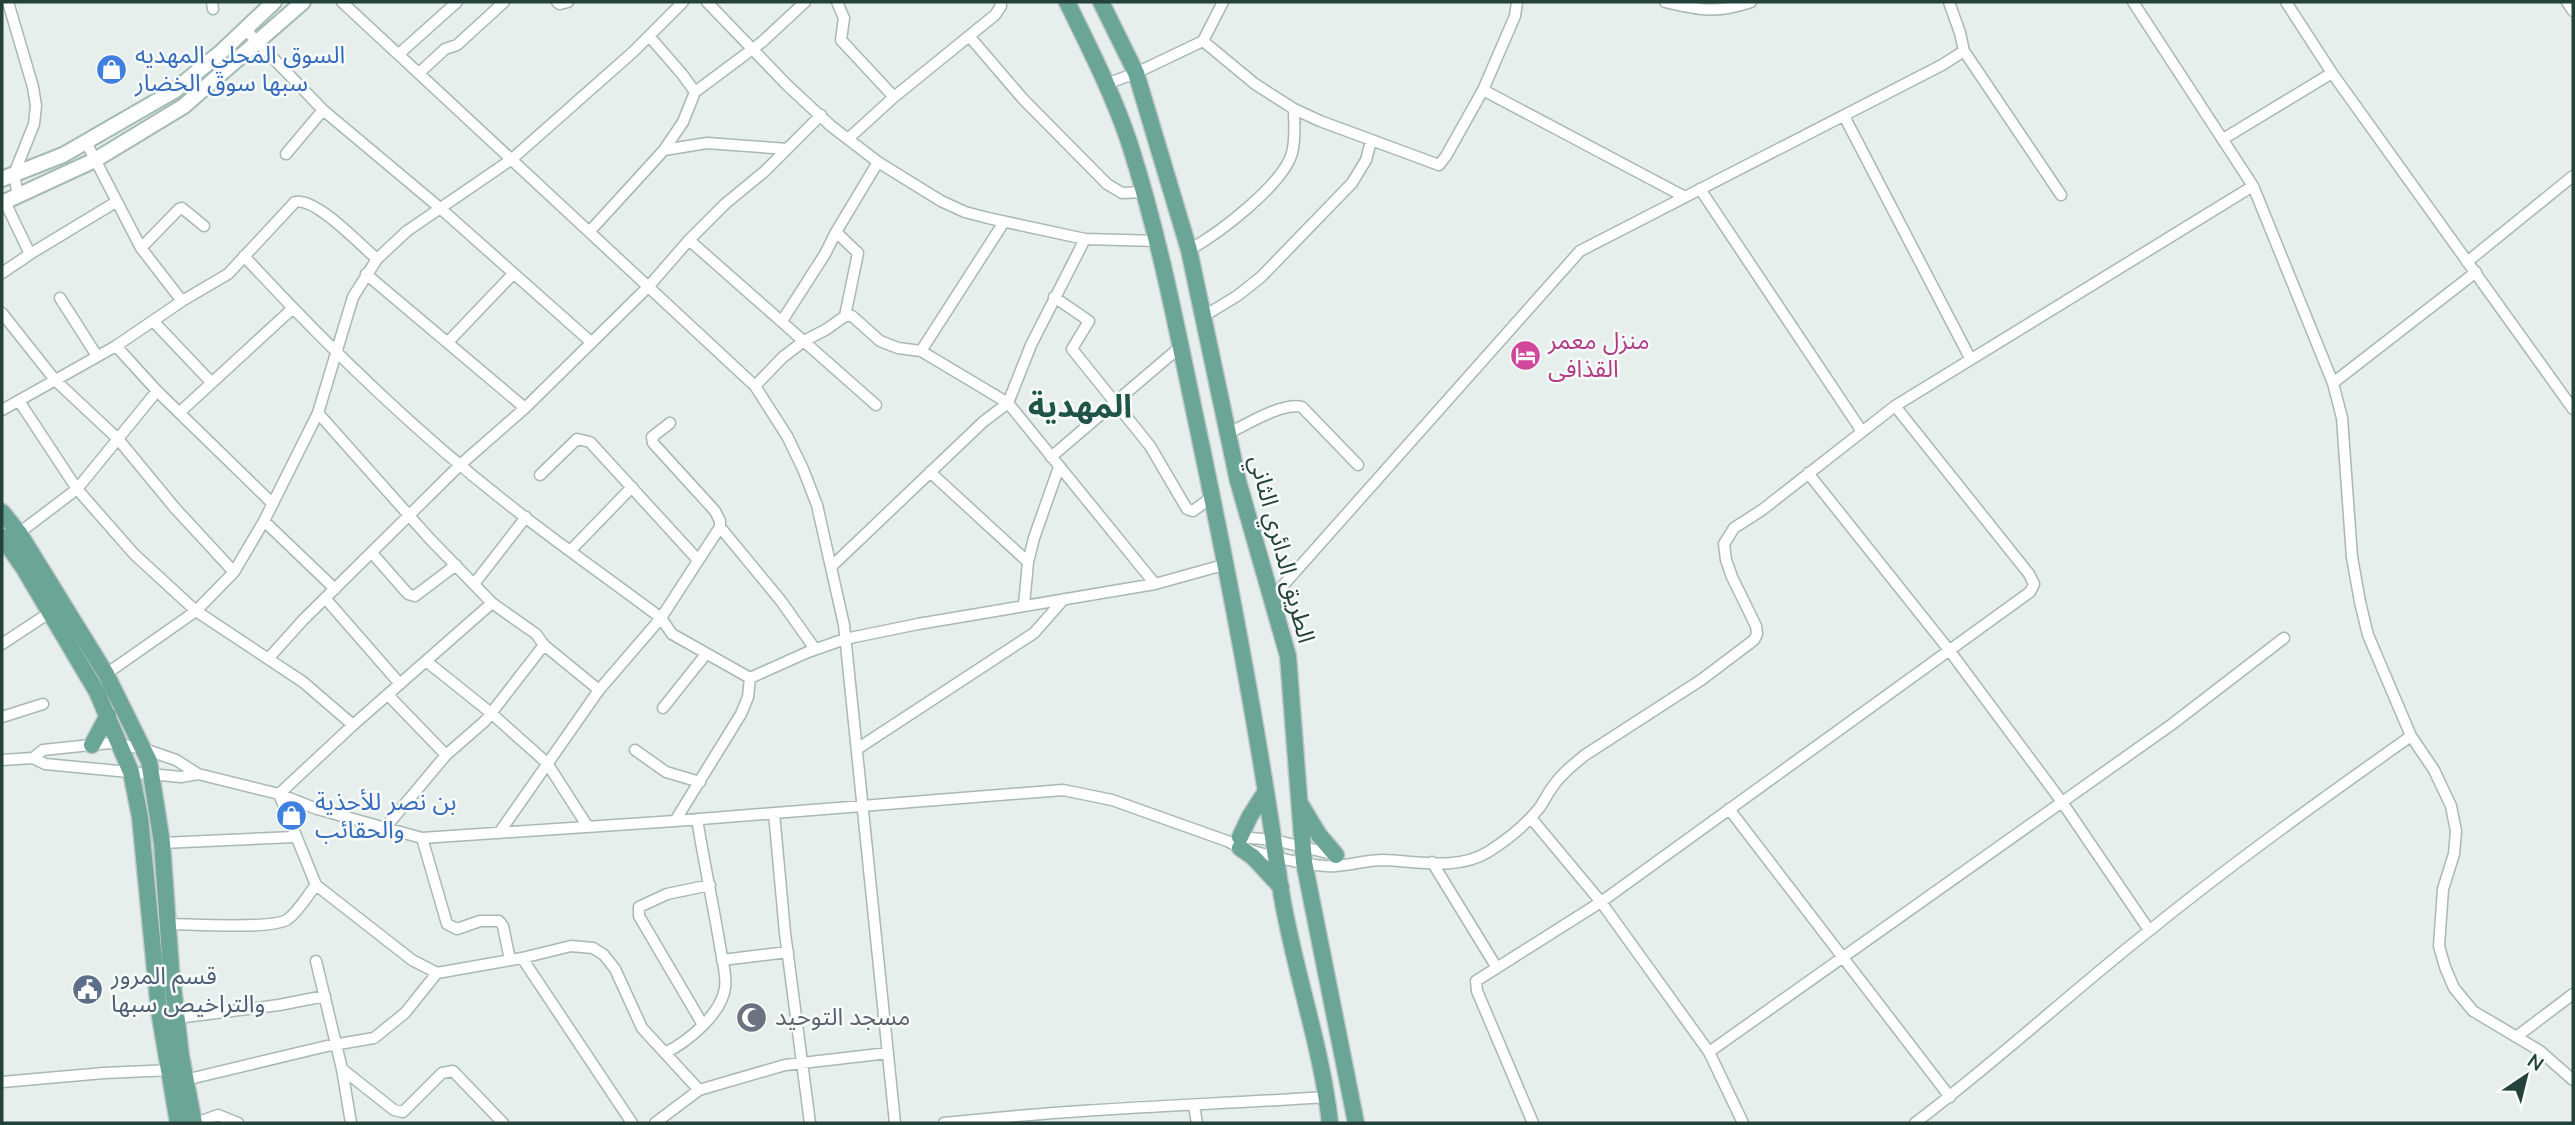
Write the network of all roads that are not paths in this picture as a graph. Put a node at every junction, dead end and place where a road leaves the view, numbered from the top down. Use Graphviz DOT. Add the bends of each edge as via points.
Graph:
graph roads {
  1 [pos="8,2"];
  2 [pos="274,2"];
  3 [pos="303,2"];
  4 [pos="342,2"];
  5 [pos="457,2"];
  6 [pos="504,2"];
  7 [pos="557,2"];
  8 [pos="568,2"];
  9 [pos="683,2"];
  10 [pos="708,2"];
  11 [pos="805,2"];
  12 [pos="837,2"];
  13 [pos="1000,2"];
  14 [pos="1067,2"];
  15 [pos="1101,2"];
  16 [pos="1223,2"];
  17 [pos="1517,2"];
  18 [pos="1665,2"];
  19 [pos="1751,2"];
  20 [pos="1949,2"];
  21 [pos="2133,2"];
  22 [pos="2286,2"];
  23 [pos="2567,2"];
  24 [pos="2573,11"];
  25 [pos="13,19"];
  26 [pos="2,24"];
  27 [pos="245,29"];
  28 [pos="649,36"];
  29 [pos="969,36"];
  30 [pos="1203,41"];
  31 [pos="258,43"];
  32 [pos="751,49"];
  33 [pos="1964,51"];
  34 [pos="400,53"];
  35 [pos="419,73"];
  36 [pos="1136,73"];
  37 [pos="2332,73"];
  38 [pos="1107,84"];
  39 [pos="1483,90"];
  40 [pos="695,92"];
  41 [pos="894,97"];
  42 [pos="1294,109"];
  43 [pos="323,110"];
  44 [pos="821,115"];
  45 [pos="1844,116"];
  46 [pos="849,138"];
  47 [pos="2223,139"];
  48 [pos="1371,141"];
  49 [pos="86,142"];
  50 [pos="787,149"];
  51 [pos="664,150"];
  52 [pos="286,154"];
  53 [pos="512,159"];
  54 [pos="95,160"];
  55 [pos="878,162"];
  56 [pos="8,176"];
  57 [pos="2573,176"];
  58 [pos="2253,186"];
  59 [pos="1700,189"];
  60 [pos="1144,192"];
  61 [pos="2062,195"];
  62 [pos="1685,197"];
  63 [pos="8,201"];
  64 [pos="116,202"];
  65 [pos="440,208"];
  66 [pos="1004,222"];
  67 [pos="204,226"];
  68 [pos="590,231"];
  69 [pos="836,232"];
  70 [pos="1086,239"];
  71 [pos="689,240"];
  72 [pos="1159,241"];
  73 [pos="141,248"];
  74 [pos="1189,250"];
  75 [pos="30,254"];
  76 [pos="244,256"];
  77 [pos="377,259"];
  78 [pos="2468,262"];
  79 [pos="2476,272"];
  80 [pos="2,274"];
  81 [pos="366,274"];
  82 [pos="513,274"];
  83 [pos="649,286"];
  84 [pos="1054,297"];
  85 [pos="60,298"];
  86 [pos="182,301"];
  87 [pos="292,309"];
  88 [pos="2,313"];
  89 [pos="845,316"];
  90 [pos="1204,316"];
  91 [pos="782,321"];
  92 [pos="154,322"];
  93 [pos="804,341"];
  94 [pos="448,342"];
  95 [pos="591,342"];
  96 [pos="116,346"];
  97 [pos="1180,347"];
  98 [pos="336,350"];
  99 [pos="922,351"];
  100 [pos="97,356"];
  101 [pos="1970,358"];
  102 [pos="55,380"];
  103 [pos="211,382"];
  104 [pos="2333,383"];
  105 [pos="755,386"];
  106 [pos="157,391"];
  107 [pos="19,401"];
  108 [pos="1116,402"];
  109 [pos="1008,403"];
  110 [pos="876,405"];
  111 [pos="1895,406"];
  112 [pos="525,408"];
  113 [pos="2573,409"];
  114 [pos="2,410"];
  115 [pos="180,412"];
  116 [pos="318,413"];
  117 [pos="670,423"];
  118 [pos="1861,430"];
  119 [pos="1227,434"];
  120 [pos="118,439"];
  121 [pos="1051,457"];
  122 [pos="460,464"];
  123 [pos="1358,465"];
  124 [pos="1059,467"];
  125 [pos="930,472"];
  126 [pos="1808,473"];
  127 [pos="540,475"];
  128 [pos="632,487"];
  129 [pos="77,489"];
  130 [pos="1213,496"];
  131 [pos="272,504"];
  132 [pos="2,512"];
  133 [pos="410,516"];
  134 [pos="526,517"];
  135 [pos="264,521"];
  136 [pos="720,527"];
  137 [pos="19,533"];
  138 [pos="2,537"];
  139 [pos="570,551"];
  140 [pos="372,553"];
  141 [pos="698,560"];
  142 [pos="1028,562"];
  143 [pos="1227,564"];
  144 [pos="456,565"];
  145 [pos="832,566"];
  146 [pos="234,572"];
  147 [pos="474,584"];
  148 [pos="1155,584"];
  149 [pos="335,589"];
  150 [pos="326,598"];
  151 [pos="1064,599"];
  152 [pos="1271,599"];
  153 [pos="492,603"];
  154 [pos="1024,606"];
  155 [pos="196,611"];
  156 [pos="49,612"];
  157 [pos="661,618"];
  158 [pos="2284,638"];
  159 [pos="845,639"];
  160 [pos="2,643"];
  161 [pos="544,645"];
  162 [pos="815,649"];
  163 [pos="1949,650"];
  164 [pos="706,654"];
  165 [pos="268,659"];
  166 [pos="426,661"];
  167 [pos="106,674"];
  168 [pos="750,678"];
  169 [pos="400,684"];
  170 [pos="599,690"];
  171 [pos="388,695"];
  172 [pos="43,704"];
  173 [pos="663,708"];
  174 [pos="491,713"];
  175 [pos="108,715"];
  176 [pos="2,717"];
  177 [pos="353,725"];
  178 [pos="2410,736"];
  179 [pos="121,744"];
  180 [pos="92,745"];
  181 [pos="144,749"];
  182 [pos="858,749"];
  183 [pos="635,750"];
  184 [pos="446,755"];
  185 [pos="33,758"];
  186 [pos="2,760"];
  187 [pos="547,764"];
  188 [pos="131,772"];
  189 [pos="198,774"];
  190 [pos="153,775"];
  191 [pos="700,782"];
  192 [pos="1266,791"];
  193 [pos="279,794"];
  194 [pos="1297,799"];
  195 [pos="2062,802"];
  196 [pos="864,805"];
  197 [pos="1729,809"];
  198 [pos="775,813"];
  199 [pos="1531,818"];
  200 [pos="697,819"];
  201 [pos="676,821"];
  202 [pos="588,827"];
  203 [pos="385,828"];
  204 [pos="499,833"];
  205 [pos="295,837"];
  206 [pos="422,838"];
  207 [pos="1236,842"];
  208 [pos="162,843"];
  209 [pos="1276,848"];
  210 [pos="1303,855"];
  211 [pos="1336,855"];
  212 [pos="1354,862"];
  213 [pos="1432,862"];
  214 [pos="316,885"];
  215 [pos="710,885"];
  216 [pos="1281,887"];
  217 [pos="1601,902"];
  218 [pos="169,924"];
  219 [pos="2149,930"];
  220 [pos="788,952"];
  221 [pos="1844,957"];
  222 [pos="522,958"];
  223 [pos="510,960"];
  224 [pos="722,960"];
  225 [pos="316,961"];
  226 [pos="1497,968"];
  227 [pos="437,973"];
  228 [pos="2573,994"];
  229 [pos="325,996"];
  230 [pos="177,1018"];
  231 [pos="702,1026"];
  232 [pos="2516,1037"];
  233 [pos="336,1044"];
  234 [pos="1710,1052"];
  235 [pos="887,1053"];
  236 [pos="665,1054"];
  237 [pos="800,1063"];
  238 [pos="342,1069"];
  239 [pos="179,1073"];
  240 [pos="2573,1080"];
  241 [pos="2,1082"];
  242 [pos="699,1090"];
  243 [pos="1327,1097"];
  244 [pos="1950,1097"];
  245 [pos="1194,1106"];
  246 [pos="966,1122"];
  247 [pos="178,1123"];
  248 [pos="195,1123"];
  249 [pos="238,1123"];
  250 [pos="351,1123"];
  251 [pos="503,1123"];
  252 [pos="632,1123"];
  253 [pos="655,1123"];
  254 [pos="810,1123"];
  255 [pos="895,1123"];
  256 [pos="944,1123"];
  257 [pos="1197,1123"];
  258 [pos="1330,1123"];
  259 [pos="1356,1123"];
  260 [pos="1533,1123"];
  261 [pos="1743,1123"];
  262 [pos="1915,1123"];
  1 -- 25 [label="street"];
  2 -- 27 [label="main road"];
  3 -- 31 [label="main road"];
  4 -- 34 [label="street"];
  5 -- 34 [label="street"];
  6 -- 35 [label="street"];
  7 -- 8 [label="street"];
  9 -- 28 [label="street"];
  10 -- 32 [label="street"];
  11 -- 32 [label="street"];
  12 -- 41 [label="street" via="844,18 841,40"];
  13 -- 29 [label="street" via="995,15"];
  14 -- 38 [label="main road"];
  15 -- 36 [label="main road, الطريق الدائري الثاني"];
  16 -- 30 [label="street"];
  17 -- 39 [label="street"];
  18 -- 19 [label="street" via="1692,10"];
  20 -- 33 [label="street"];
  21 -- 47 [label="street"];
  22 -- 37 [label="street"];
  23 -- 24 [label="street"];
  25 -- 26 [label="street"];
  25 -- 56 [label="street" via="36,106 34,124"];
  27 -- 31 [label="street"];
  27 -- 49 [label="main road" via="174,91"];
  28 -- 40 [label="street"];
  28 -- 53 [label="street"];
  29 -- 41 [label="street"];
  29 -- 60 [label="street" via="1107,184 1122,193"];
  30 -- 36 [label="street"];
  30 -- 42 [label="street"];
  31 -- 43 [label="street"];
  31 -- 54 [label="main road" via="184,106"];
  32 -- 40 [label="street"];
  32 -- 44 [label="street"];
  33 -- 45 [label="street"];
  33 -- 61 [label="street"];
  34 -- 35 [label="street"];
  35 -- 53 [label="street"];
  36 -- 38 [label="street"];
  36 -- 74 [label="main road, الطريق الدائري الثاني"];
  37 -- 47 [label="street"];
  37 -- 78 [label="street"];
  38 -- 60 [label="main road"];
  39 -- 48 [label="street" via="1440,164"];
  39 -- 62 [label="street"];
  40 -- 51 [label="street" via="683,122"];
  41 -- 46 [label="street"];
  42 -- 48 [label="street"];
  42 -- 74 [label="street" via="1292,154 1278,178 1231,222"];
  43 -- 52 [label="street"];
  43 -- 65 [label="street"];
  44 -- 46 [label="street"];
  44 -- 50 [label="street"];
  45 -- 59 [label="street"];
  45 -- 101 [label="street"];
  46 -- 55 [label="street"];
  47 -- 58 [label="street"];
  48 -- 90 [label="street" via="1352,183 1261,276"];
  49 -- 54 [label="street"];
  49 -- 56 [label="main road"];
  50 -- 51 [label="street" via="707,143"];
  50 -- 71 [label="street"];
  51 -- 68 [label="street"];
  53 -- 65 [label="street"];
  53 -- 68 [label="street"];
  54 -- 63 [label="main road"];
  54 -- 64 [label="street"];
  55 -- 66 [label="street" via="941,201"];
  55 -- 69 [label="street"];
  56 -- 63 [label="street"];
  57 -- 78 [label="street"];
  58 -- 101 [label="street"];
  58 -- 104 [label="street"];
  59 -- 62 [label="street"];
  59 -- 118 [label="street"];
  60 -- 72 [label="main road"];
  62 -- 152 [label="street" via="1580,251"];
  63 -- 75 [label="street"];
  64 -- 73 [label="street"];
  64 -- 75 [label="street"];
  65 -- 77 [label="street"];
  65 -- 82 [label="street"];
  66 -- 70 [label="street"];
  66 -- 99 [label="street"];
  67 -- 73 [label="street" via="179,209"];
  68 -- 83 [label="street"];
  69 -- 89 [label="street" via="858,253"];
  69 -- 91 [label="street"];
  70 -- 72 [label="street"];
  70 -- 84 [label="street"];
  71 -- 83 [label="street"];
  71 -- 91 [label="street"];
  72 -- 97 [label="main road"];
  73 -- 86 [label="street"];
  74 -- 90 [label="main road, الطريق الدائري الثاني"];
  75 -- 80 [label="street"];
  76 -- 77 [label="street" via="289,207 302,200"];
  76 -- 86 [label="street" via="228,274"];
  76 -- 87 [label="street"];
  77 -- 81 [label="street"];
  78 -- 79 [label="street"];
  79 -- 104 [label="street"];
  79 -- 113 [label="street"];
  81 -- 94 [label="street"];
  81 -- 98 [label="street" via="353,297"];
  82 -- 94 [label="street"];
  82 -- 95 [label="street"];
  83 -- 95 [label="street"];
  83 -- 105 [label="street"];
  84 -- 108 [label="street" via="1089,321 1072,349"];
  84 -- 109 [label="street"];
  85 -- 100 [label="street"];
  86 -- 92 [label="street"];
  87 -- 98 [label="street"];
  87 -- 103 [label="street"];
  88 -- 102 [label="street"];
  89 -- 93 [label="street"];
  89 -- 99 [label="street" via="852,316 880,341"];
  90 -- 119 [label="main road, الطريق الدائري الثاني"];
  91 -- 93 [label="street"];
  92 -- 96 [label="street"];
  92 -- 103 [label="street"];
  93 -- 105 [label="street"];
  93 -- 110 [label="street"];
  94 -- 112 [label="street"];
  95 -- 112 [label="street"];
  96 -- 100 [label="street"];
  96 -- 106 [label="street"];
  97 -- 108 [label="street"];
  97 -- 130 [label="main road"];
  98 -- 116 [label="street"];
  98 -- 122 [label="street"];
  99 -- 109 [label="street"];
  100 -- 102 [label="street"];
  101 -- 111 [label="street"];
  102 -- 107 [label="street"];
  102 -- 120 [label="street"];
  103 -- 115 [label="street"];
  104 -- 178 [label="street" via="2342,418 2352,557 2360,602 2378,663"];
  105 -- 145 [label="street" via="803,469"];
  106 -- 115 [label="street"];
  106 -- 120 [label="street"];
  107 -- 114 [label="street"];
  107 -- 129 [label="street"];
  108 -- 121 [label="street"];
  108 -- 130 [label="street" via="1150,446 1187,509 1193,510"];
  109 -- 121 [label="street"];
  109 -- 125 [label="street"];
  111 -- 118 [label="street"];
  111 -- 163 [label="street" via="2034,584 2030,592"];
  112 -- 122 [label="street"];
  115 -- 131 [label="street"];
  116 -- 131 [label="street"];
  116 -- 133 [label="street"];
  117 -- 136 [label="street" via="652,438 653,443 715,511"];
  118 -- 126 [label="street"];
  119 -- 123 [label="street" via="1290,406 1302,407"];
  119 -- 152 [label="main road, الطريق الدائري الثاني"];
  120 -- 129 [label="street"];
  120 -- 146 [label="street"];
  121 -- 124 [label="street"];
  122 -- 133 [label="street"];
  122 -- 134 [label="street"];
  124 -- 142 [label="street"];
  124 -- 148 [label="street"];
  125 -- 142 [label="street"];
  125 -- 145 [label="street"];
  126 -- 163 [label="street"];
  126 -- 199 [label="street" via="1734,528 1724,544 1732,577 1756,626 1754,640 1567,769"];
  127 -- 128 [label="street" via="582,439"];
  128 -- 139 [label="street"];
  128 -- 141 [label="street"];
  129 -- 137 [label="street"];
  129 -- 155 [label="street" via="134,554"];
  130 -- 143 [label="main road"];
  131 -- 135 [label="street"];
  132 -- 137 [label="main road"];
  133 -- 140 [label="street"];
  133 -- 144 [label="street"];
  134 -- 139 [label="street"];
  134 -- 147 [label="street"];
  135 -- 146 [label="street"];
  135 -- 149 [label="street"];
  136 -- 141 [label="street"];
  136 -- 162 [label="street"];
  137 -- 167 [label="main road"];
  138 -- 156 [label="main road"];
  139 -- 157 [label="street"];
  140 -- 144 [label="street" via="408,594 415,596"];
  140 -- 149 [label="street"];
  141 -- 157 [label="street"];
  142 -- 154 [label="street"];
  143 -- 148 [label="street"];
  143 -- 192 [label="main road"];
  144 -- 147 [label="street"];
  145 -- 159 [label="street"];
  146 -- 155 [label="street"];
  147 -- 153 [label="street"];
  148 -- 151 [label="street"];
  149 -- 150 [label="street"];
  150 -- 165 [label="street"];
  150 -- 169 [label="street"];
  151 -- 154 [label="street"];
  151 -- 182 [label="street" via="1034,633"];
  152 -- 194 [label="main road, الطريق الدائري الثاني" via="1288,656"];
  153 -- 161 [label="street" via="536,634"];
  153 -- 166 [label="street"];
  154 -- 159 [label="street"];
  155 -- 165 [label="street"];
  155 -- 167 [label="street"];
  156 -- 160 [label="street"];
  156 -- 175 [label="main road"];
  157 -- 164 [label="street" via="672,634"];
  157 -- 170 [label="street"];
  158 -- 195 [label="street"];
  159 -- 162 [label="street"];
  159 -- 182 [label="street"];
  161 -- 170 [label="street"];
  161 -- 174 [label="street"];
  162 -- 168 [label="street"];
  163 -- 195 [label="street"];
  163 -- 197 [label="street"];
  164 -- 168 [label="street"];
  164 -- 173 [label="street"];
  165 -- 177 [label="street"];
  166 -- 169 [label="street"];
  166 -- 174 [label="street"];
  167 -- 181 [label="main road"];
  168 -- 191 [label="street" via="741,714"];
  169 -- 171 [label="street"];
  170 -- 187 [label="street"];
  171 -- 177 [label="street"];
  171 -- 184 [label="street"];
  172 -- 176 [label="street"];
  174 -- 184 [label="street"];
  174 -- 187 [label="street"];
  175 -- 179 [label="main road"];
  175 -- 180 [label="main road"];
  177 -- 193 [label="street"];
  178 -- 219 [label="street"];
  178 -- 232 [label="street" via="2434,770 2451,806 2456,831 2440,911 2439,946 2445,967 2454,988 2473,1011"];
  179 -- 180 [label="street"];
  179 -- 181 [label="street"];
  179 -- 188 [label="main road"];
  180 -- 185 [label="street" via="43,750"];
  181 -- 189 [label="street"];
  181 -- 190 [label="main road"];
  182 -- 196 [label="street"];
  183 -- 191 [label="street" via="666,772"];
  184 -- 203 [label="street"];
  185 -- 186 [label="street"];
  185 -- 188 [label="street" via="45,764"];
  187 -- 202 [label="street"];
  187 -- 204 [label="street"];
  188 -- 190 [label="street"];
  188 -- 239 [label="main road" via="140,817 159,1011"];
  189 -- 190 [label="street"];
  189 -- 193 [label="street"];
  190 -- 208 [label="main road"];
  191 -- 201 [label="street"];
  192 -- 207 [label="main road"];
  192 -- 209 [label="main road"];
  193 -- 203 [label="street"];
  193 -- 205 [label="street"];
  194 -- 210 [label="main road, الطريق الدائري الثاني"];
  194 -- 211 [label="main road"];
  195 -- 219 [label="street"];
  195 -- 221 [label="street"];
  196 -- 198 [label="street"];
  196 -- 207 [label="street" via="1063,790 1112,800"];
  196 -- 235 [label="street"];
  197 -- 217 [label="street"];
  197 -- 221 [label="street"];
  198 -- 200 [label="street"];
  198 -- 220 [label="street"];
  199 -- 213 [label="street" via="1478,857"];
  199 -- 217 [label="street"];
  200 -- 201 [label="street"];
  200 -- 215 [label="street"];
  201 -- 202 [label="street"];
  202 -- 204 [label="street"];
  203 -- 206 [label="street"];
  204 -- 206 [label="street"];
  205 -- 208 [label="street"];
  205 -- 214 [label="street"];
  206 -- 223 [label="street" via="447,924 457,929 480,920 499,921"];
  207 -- 209 [label="street"];
  207 -- 209 [label="street"];
  207 -- 216 [label="main road"];
  208 -- 218 [label="main road"];
  209 -- 210 [label="street"];
  209 -- 210 [label="street"];
  209 -- 216 [label="main road"];
  210 -- 211 [label="street"];
  210 -- 212 [label="street" via="1335,866"];
  210 -- 259 [label="main road, الطريق الدائري الثاني"];
  211 -- 212 [label="street"];
  212 -- 213 [label="street"];
  213 -- 226 [label="street"];
  214 -- 218 [label="street" via="289,919 279,923"];
  214 -- 227 [label="street" via="412,960"];
  215 -- 224 [label="street"];
  215 -- 231 [label="street" via="667,894 639,907 639,916"];
  216 -- 243 [label="main road"];
  217 -- 226 [label="street"];
  217 -- 234 [label="street"];
  218 -- 230 [label="main road"];
  219 -- 244 [label="street"];
  220 -- 224 [label="street"];
  220 -- 237 [label="street"];
  221 -- 234 [label="street"];
  221 -- 244 [label="street"];
  222 -- 223 [label="street"];
  222 -- 236 [label="street" via="570,946 598,950 615,969 642,1028"];
  222 -- 252 [label="street"];
  223 -- 227 [label="street"];
  224 -- 231 [label="street" via="722,999"];
  225 -- 229 [label="street"];
  226 -- 260 [label="street" via="1479,978 1475,986"];
  227 -- 233 [label="street" via="385,1031 374,1038"];
  228 -- 232 [label="street"];
  229 -- 230 [label="street"];
  229 -- 233 [label="street"];
  230 -- 239 [label="main road"];
  231 -- 236 [label="street"];
  232 -- 240 [label="street"];
  233 -- 238 [label="street"];
  233 -- 239 [label="street"];
  234 -- 261 [label="street"];
  235 -- 237 [label="street"];
  235 -- 255 [label="street"];
  236 -- 242 [label="street"];
  237 -- 242 [label="street"];
  237 -- 254 [label="street"];
  238 -- 250 [label="street"];
  238 -- 251 [label="street" via="394,1110 403,1112 442,1073 453,1071"];
  239 -- 241 [label="street"];
  239 -- 247 [label="main road"];
  239 -- 248 [label="main road"];
  242 -- 253 [label="street"];
  243 -- 245 [label="street"];
  243 -- 258 [label="main road"];
  244 -- 262 [label="street"];
  245 -- 246 [label="street"];
  245 -- 257 [label="street"];
  246 -- 256 [label="street"];
  248 -- 249 [label="street" via="218,1115"];
}
